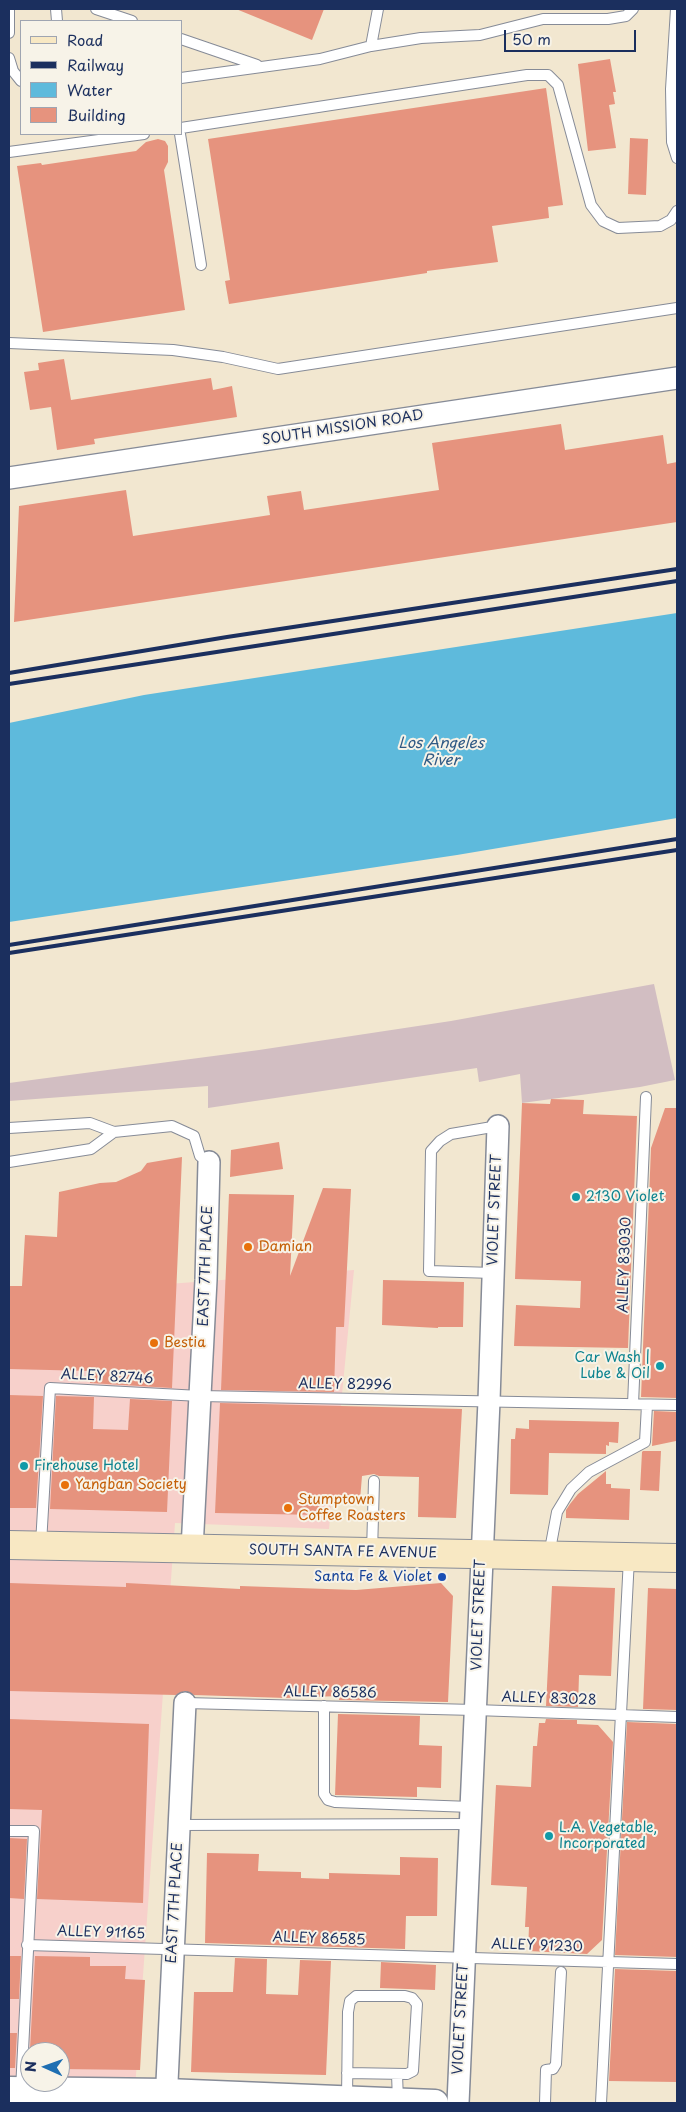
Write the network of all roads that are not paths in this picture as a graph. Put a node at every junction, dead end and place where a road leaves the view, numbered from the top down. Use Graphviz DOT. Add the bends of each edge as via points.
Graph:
graph roads {
  1 [pos="10,9"];
  2 [pos="96,9"];
  3 [pos="378,9"];
  4 [pos="633,9"];
  5 [pos="676,9"];
  6 [pos="129,20"];
  7 [pos="9,33"];
  8 [pos="182,39"];
  9 [pos="372,46"];
  10 [pos="9,58"];
  11 [pos="260,66"];
  12 [pos="182,78"];
  13 [pos="20,80"];
  14 [pos="182,128"];
  15 [pos="136,135"];
  16 [pos="180,135"];
  17 [pos="9,152"];
  18 [pos="677,158"];
  19 [pos="675,219"];
  20 [pos="200,265"];
  21 [pos="677,308"];
  22 [pos="9,344"];
  23 [pos="677,378"];
  24 [pos="9,478"];
  25 [pos="646,1097"];
  26 [pos="498,1126"];
  27 [pos="9,1128"];
  28 [pos="114,1132"];
  29 [pos="9,1162"];
  30 [pos="209,1162"];
  31 [pos="493,1273"];
  32 [pos="200,1396"];
  33 [pos="489,1401"];
  34 [pos="633,1404"];
  35 [pos="647,1405"];
  36 [pos="677,1405"];
  37 [pos="374,1481"];
  38 [pos="40,1545"];
  39 [pos="9,1546"];
  40 [pos="192,1549"];
  41 [pos="372,1553"];
  42 [pos="482,1555"];
  43 [pos="549,1556"];
  44 [pos="629,1557"];
  45 [pos="677,1558"];
  46 [pos="185,1703"];
  47 [pos="324,1706"];
  48 [pos="475,1710"];
  49 [pos="621,1716"];
  50 [pos="677,1717"];
  51 [pos="470,1816"];
  52 [pos="179,1825"];
  53 [pos="9,1831"];
  54 [pos="27,1945"];
  55 [pos="173,1949"];
  56 [pos="464,1957"];
  57 [pos="608,1962"];
  58 [pos="677,1964"];
  59 [pos="561,1972"];
  60 [pos="347,2072"];
  61 [pos="398,2074"];
  62 [pos="17,2094"];
  63 [pos="166,2098"];
  64 [pos="346,2100"];
  65 [pos="398,2102"];
  66 [pos="435,2103"];
  67 [pos="458,2103"];
  68 [pos="545,2103"];
  69 [pos="601,2103"];
  1 -- 7 [label="lane"];
  2 -- 6 [label="lane"];
  3 -- 9 [label="lane"];
  4 -- 9 [label="lane" via="626,16 608,19 543,18 480,35 421,38"];
  5 -- 18 [label="lane" via="671,89 672,142"];
  8 -- 11 [label="lane"];
  9 -- 11 [label="lane" via="320,59"];
  10 -- 13 [label="lane"];
  11 -- 12 [label="lane"];
  14 -- 19 [label="lane" via="527,75 548,75 558,85 588,196 603,221 618,228 634,228 660,226"];
  15 -- 17 [label="lane"];
  16 -- 20 [label="lane"];
  21 -- 22 [label="lane" via="278,369 173,350"];
  23 -- 24 [label="street, SOUTH MISSION ROAD"];
  25 -- 34 [label="lane, ALLEY 83030"];
  26 -- 31 [label="street, VIOLET STREET"];
  26 -- 31 [label="lane" via="451,1134 431,1151 429,1271"];
  27 -- 28 [label="lane" via="90,1123"];
  28 -- 29 [label="lane" via="91,1149"];
  28 -- 30 [label="lane" via="172,1126 194,1136 200,1156"];
  30 -- 32 [label="street, EAST 7TH PLACE"];
  31 -- 33 [label="street, VIOLET STREET"];
  32 -- 33 [label="lane, ALLEY 82996"];
  32 -- 38 [label="lane, ALLEY 82746" via="50,1388"];
  32 -- 40 [label="street, EAST 7TH PLACE"];
  33 -- 34 [label="lane, ALLEY 82996"];
  33 -- 42 [label="street, VIOLET STREET"];
  34 -- 35 [label="lane, ALLEY 82996"];
  35 -- 36 [label="lane, ALLEY 82996"];
  35 -- 43 [label="lane" via="645,1442 589,1472 571,1489 557,1512"];
  37 -- 41 [label="lane"];
  38 -- 39 [label="main road, SOUTH SANTA FE AVENUE"];
  38 -- 40 [label="main road, SOUTH SANTA FE AVENUE"];
  40 -- 41 [label="main road, SOUTH SANTA FE AVENUE"];
  41 -- 42 [label="main road, SOUTH SANTA FE AVENUE"];
  42 -- 43 [label="main road, SOUTH SANTA FE AVENUE"];
  42 -- 48 [label="street, VIOLET STREET"];
  43 -- 44 [label="main road, SOUTH SANTA FE AVENUE"];
  44 -- 45 [label="main road, SOUTH SANTA FE AVENUE"];
  44 -- 49 [label="lane"];
  46 -- 47 [label="lane, ALLEY 86586"];
  46 -- 52 [label="street, EAST 7TH PLACE"];
  47 -- 48 [label="lane, ALLEY 86586"];
  47 -- 51 [label="lane" via="324,1794 328,1800"];
  48 -- 49 [label="lane, ALLEY 83028"];
  48 -- 51 [label="street, VIOLET STREET"];
  49 -- 50 [label="lane, ALLEY 83028"];
  49 -- 57 [label="lane"];
  51 -- 52 [label="lane"];
  51 -- 56 [label="street, VIOLET STREET"];
  52 -- 55 [label="street, EAST 7TH PLACE"];
  53 -- 54 [label="lane" via="34,1831"];
  54 -- 55 [label="lane, ALLEY 91165"];
  54 -- 62 [label="lane"];
  55 -- 56 [label="lane, ALLEY 86585"];
  55 -- 63 [label="street, EAST 7TH PLACE"];
  56 -- 57 [label="lane, ALLEY 91230"];
  56 -- 67 [label="street, VIOLET STREET"];
  57 -- 58 [label="lane, ALLEY 91230"];
  57 -- 69 [label="lane"];
  59 -- 68 [label="lane" via="556,2064 553,2069 546,2070"];
  60 -- 61 [label="lane"];
  60 -- 61 [label="lane" via="350,2001 356,1996 405,1996 417,2004 414,2066 413,2071 407,2074"];
  60 -- 64 [label="lane"];
  61 -- 65 [label="lane"];
  62 -- 63 [label="street"];
  63 -- 64 [label="street"];
  64 -- 65 [label="street"];
  65 -- 66 [label="street"];
}
